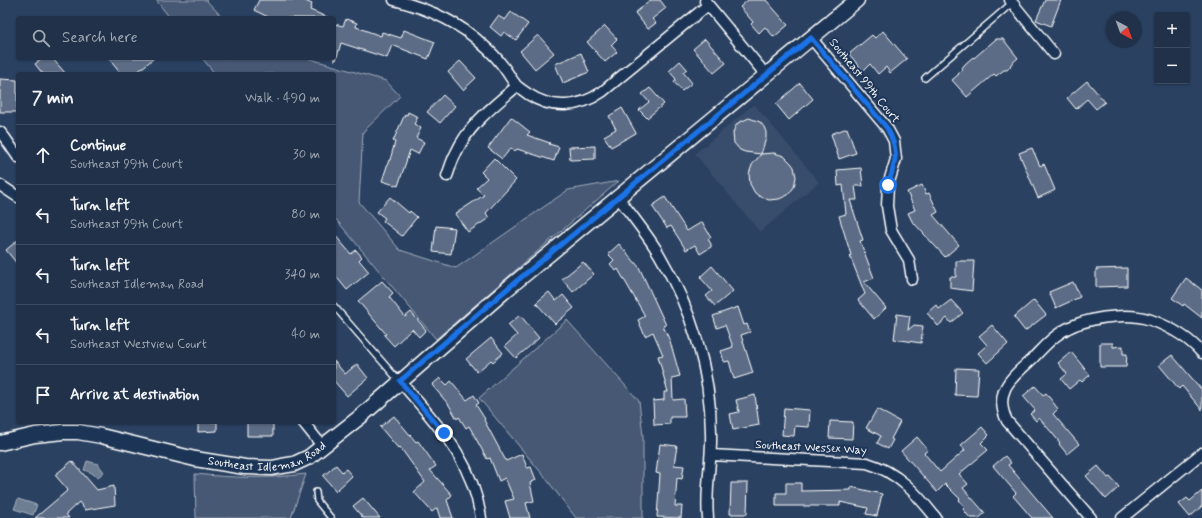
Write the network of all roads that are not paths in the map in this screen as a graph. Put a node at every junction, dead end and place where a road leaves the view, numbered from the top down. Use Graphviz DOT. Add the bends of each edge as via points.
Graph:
graph roads {
  1 [pos="394,0"];
  2 [pos="857,0"];
  3 [pos="706,2"];
  4 [pos="1011,2"];
  5 [pos="811,38"];
  6 [pos="1054,54"];
  7 [pos="766,75"];
  8 [pos="925,78"];
  9 [pos="517,86"];
  10 [pos="0,132"];
  11 [pos="16,154"];
  12 [pos="447,176"];
  13 [pos="0,185"];
  14 [pos="16,196"];
  15 [pos="618,197"];
  16 [pos="912,279"];
  17 [pos="336,308"];
  18 [pos="1202,353"];
  19 [pos="400,381"];
  20 [pos="306,424"];
  21 [pos="0,443"];
  22 [pos="323,447"];
  23 [pos="1202,453"];
  24 [pos="711,455"];
  25 [pos="316,492"];
  26 [pos="331,518"];
  27 [pos="481,518"];
  28 [pos="708,518"];
  29 [pos="936,518"];
  30 [pos="1091,518"];
  31 [pos="1122,518"];
  1 -- 9 [label="street" via="429,11 462,29 483,44"];
  2 -- 5 [label="main road, Southeast Idleman Road"];
  3 -- 7 [label="street"];
  3 -- 9 [label="street" via="602,92 587,101 568,106 548,104"];
  4 -- 6 [label="street"];
  4 -- 8 [label="lane"];
  5 -- 7 [label="main road, Southeast Idleman Road"];
  5 -- 16 [label="street, Southeast 99th Court" via="887,128 894,141 896,159 888,185 887,206 891,230 909,260"];
  7 -- 15 [label="main road, Southeast Idleman Road"];
  9 -- 12 [label="street" via="483,114 473,126 455,153"];
  10 -- 11 [label="street"];
  13 -- 14 [label="street"];
  15 -- 19 [label="main road, Southeast Idleman Road"];
  15 -- 24 [label="street" via="659,254 682,298 693,328 707,385"];
  17 -- 19 [label="lane"];
  18 -- 30 [label="street" via="1190,341 1151,320 1126,316 1100,317 1087,320 1060,333 1010,379 1003,392 1002,404 1007,421"];
  19 -- 22 [label="main road, Southeast Idleman Road"];
  19 -- 27 [label="street" via="454,446 474,485"];
  20 -- 22 [label="street"];
  21 -- 22 [label="main road, Southeast Idleman Road" via="63,432 78,432 212,462 259,468 294,464 310,457"];
  23 -- 31 [label="street"];
  24 -- 28 [label="street"];
  24 -- 29 [label="street, Southeast Wessex Way" via="867,463 879,466 917,494"];
  25 -- 26 [label="lane" via="317,501"];
}
